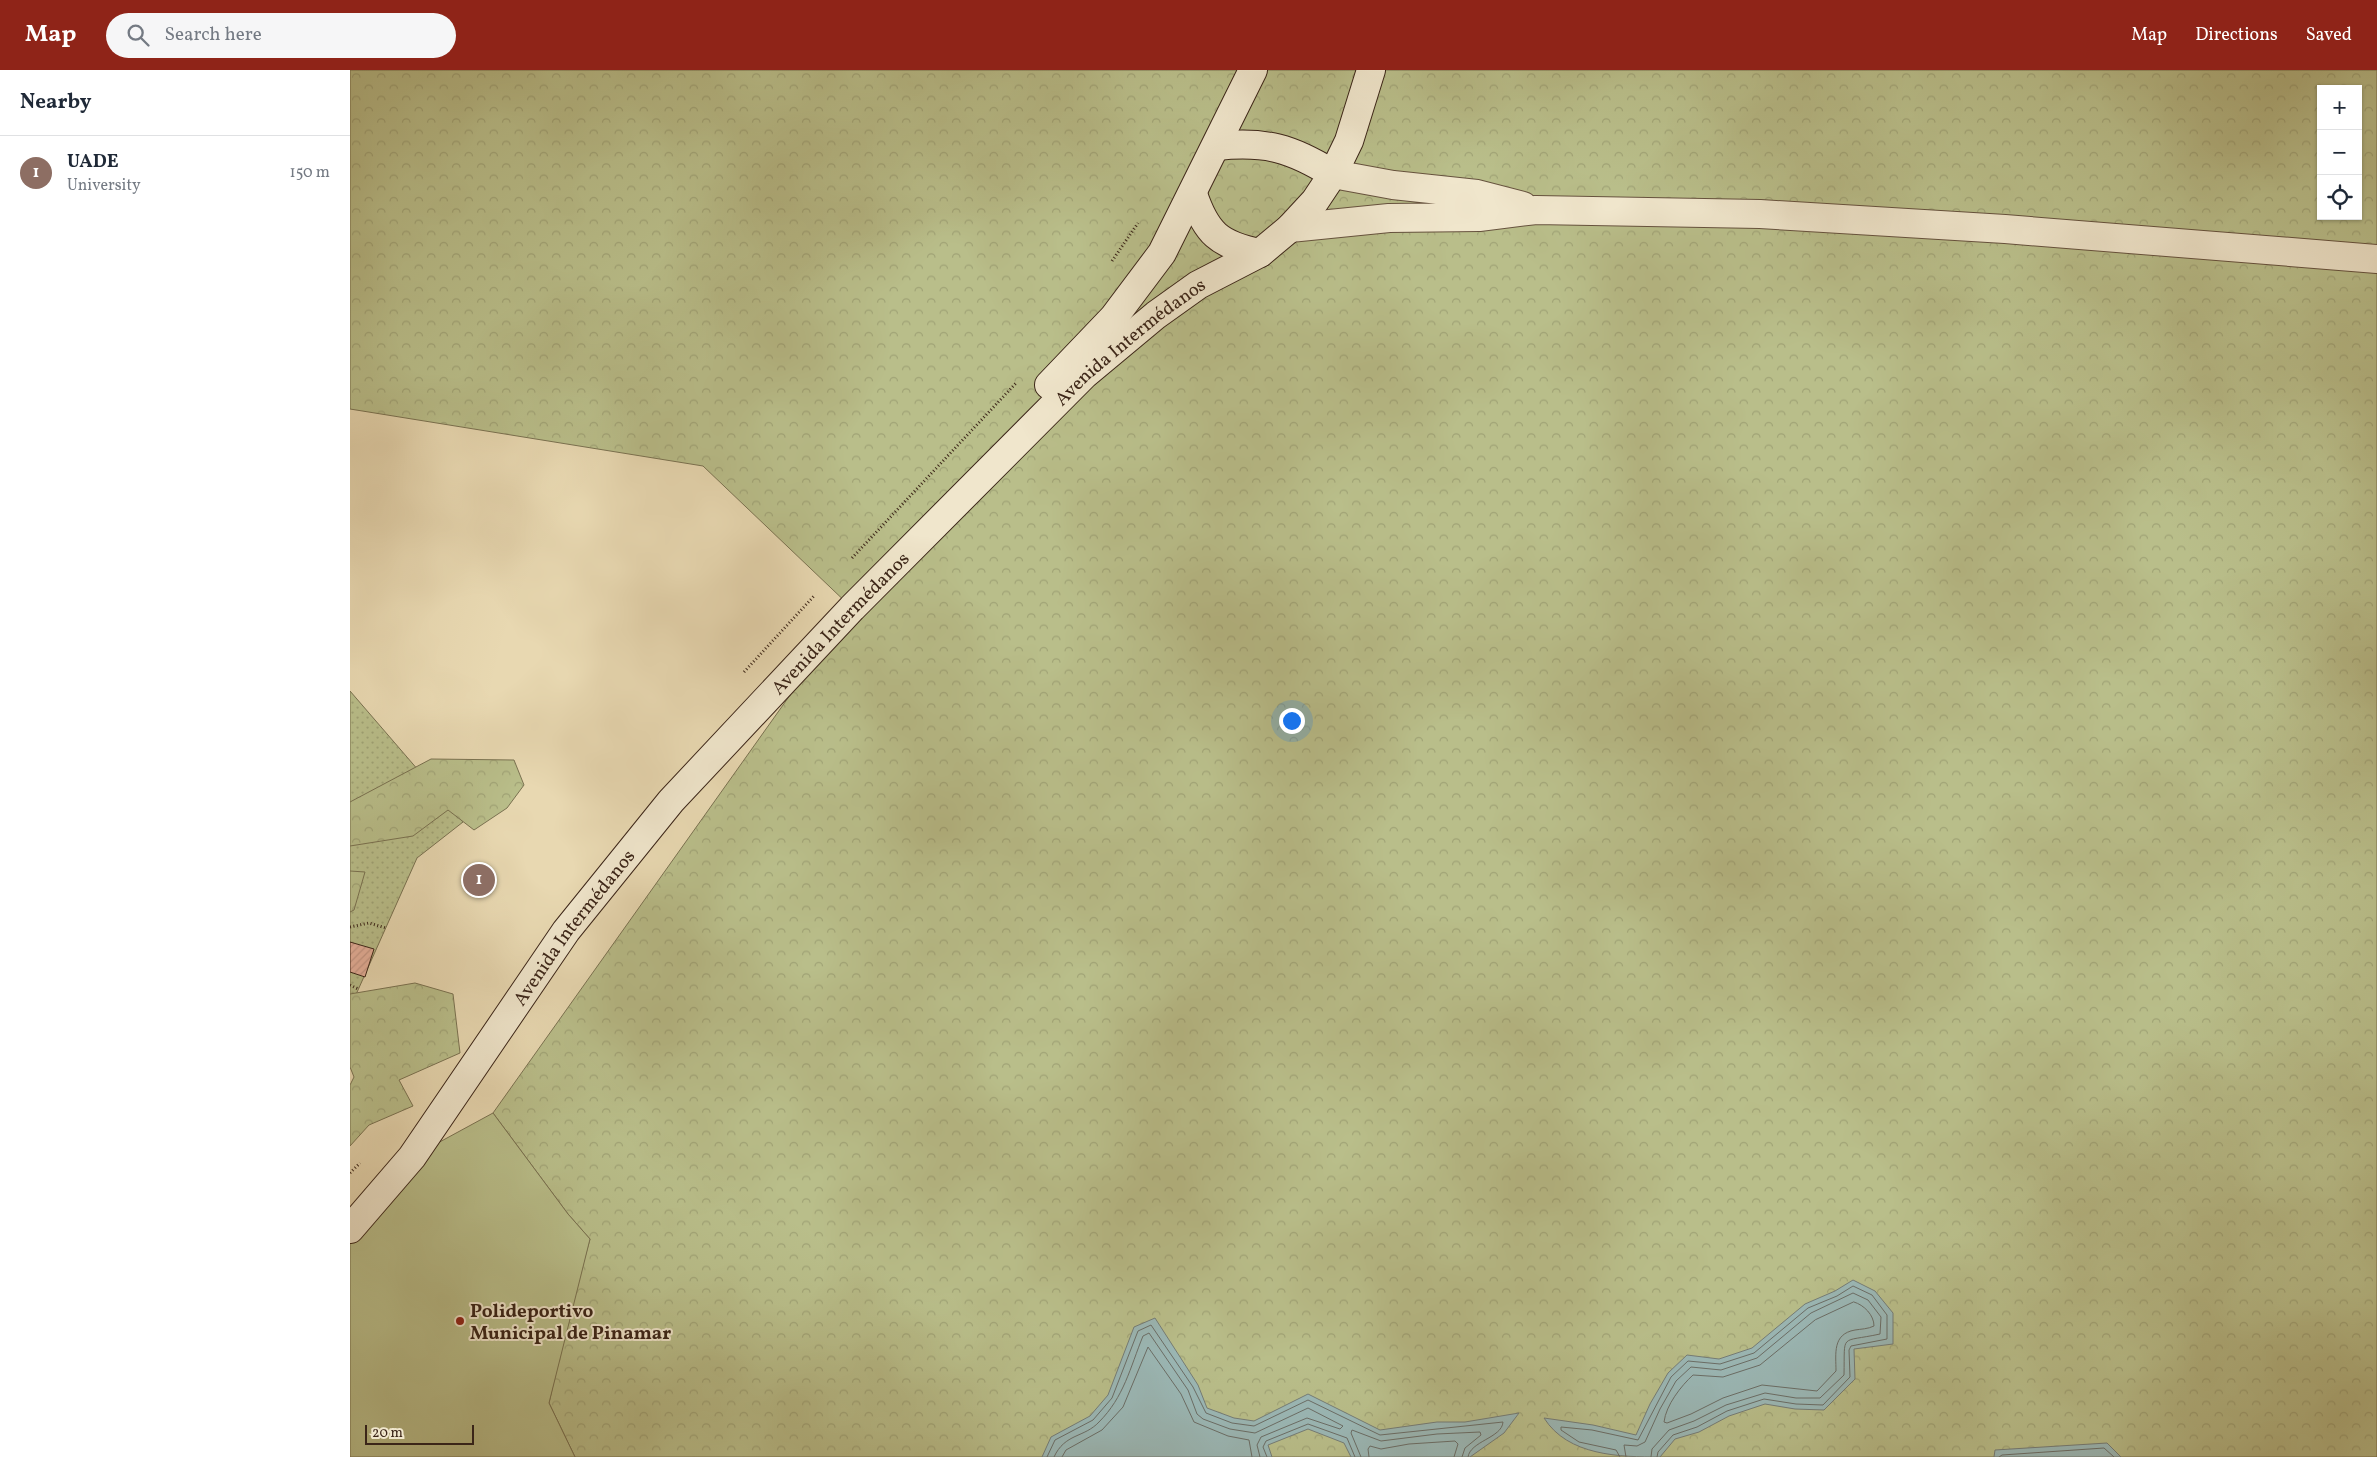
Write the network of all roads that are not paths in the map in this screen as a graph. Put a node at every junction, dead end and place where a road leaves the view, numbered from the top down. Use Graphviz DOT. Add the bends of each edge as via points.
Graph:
graph roads {
  1 [pos="1253,70"];
  2 [pos="1371,70"];
  3 [pos="1217,146"];
  4 [pos="1333,174"];
  5 [pos="1193,194"];
  6 [pos="1536,210"];
  7 [pos="1290,228"];
  8 [pos="1260,253"];
  9 [pos="2377,259"];
  10 [pos="350,1204"];
  11 [pos="350,1229"];
  1 -- 3 [label="main road, Avenida Intermédanos"];
  2 -- 4 [label="main road, Avenida Intermédanos" via="1350,140"];
  3 -- 4 [label="main road" via="1248,143 1278,148 1307,158"];
  3 -- 5 [label="main road, Avenida Intermédanos"];
  4 -- 6 [label="main road" via="1393,185 1477,194"];
  4 -- 7 [label="main road, Avenida Intermédanos" via="1315,201"];
  5 -- 8 [label="main road" via="1201,217 1216,236 1236,248"];
  5 -- 10 [label="main road, Avenida Intermédanos" via="1162,254 1114,317 652,801 556,924 403,1150"];
  6 -- 7 [label="main road" via="1479,216 1389,218"];
  6 -- 9 [label="main road" via="1780,215 2005,229"];
  7 -- 8 [label="main road, Avenida Intermédanos"];
  8 -- 11 [label="main road, Avenida Intermédanos" via="1198,285 1084,375 852,608 671,801 566,931 412,1157"];
}
